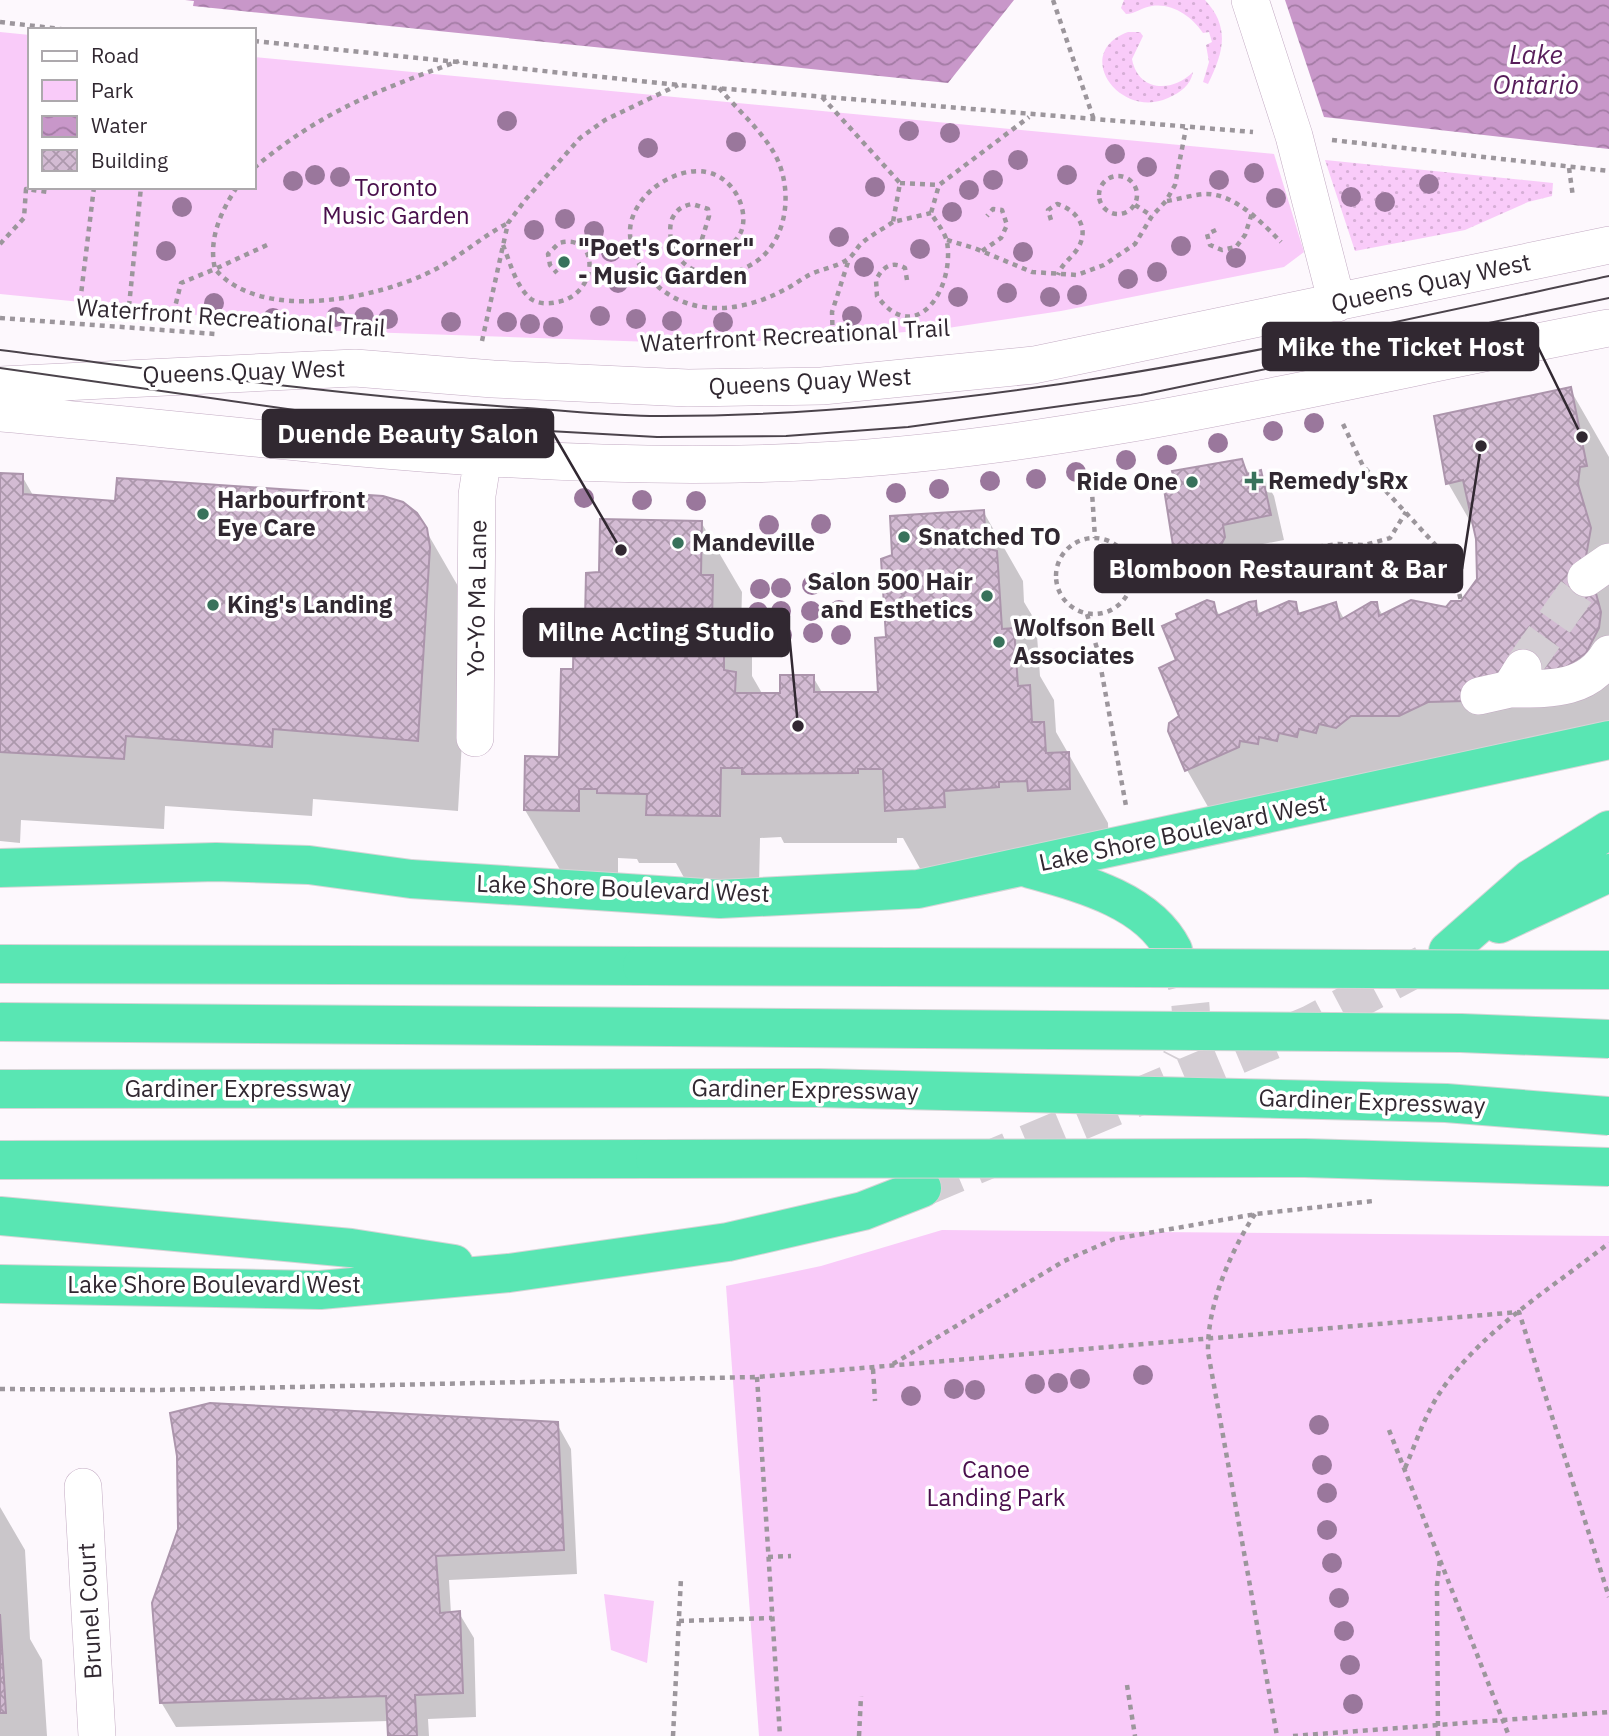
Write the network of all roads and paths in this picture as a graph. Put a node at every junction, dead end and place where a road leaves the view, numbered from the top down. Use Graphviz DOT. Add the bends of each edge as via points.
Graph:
graph roads {
  1 [pos="1052,0"];
  2 [pos="1250,0"];
  3 [pos="0,22"];
  4 [pos="50,28"];
  5 [pos="256,41"];
  6 [pos="462,60"];
  7 [pos="679,85"];
  8 [pos="718,87"];
  9 [pos="821,96"];
  10 [pos="1030,116"];
  11 [pos="1094,120"];
  12 [pos="1186,128"];
  13 [pos="1294,136"];
  14 [pos="256,166"];
  15 [pos="1569,168"];
  16 [pos="1609,171"];
  17 [pos="900,183"];
  18 [pos="939,185"];
  19 [pos="28,188"];
  20 [pos="32,189"];
  21 [pos="48,189"];
  22 [pos="94,189"];
  23 [pos="141,189"];
  24 [pos="236,189"];
  25 [pos="1573,197"];
  26 [pos="1166,201"];
  27 [pos="1135,205"];
  28 [pos="931,213"];
  29 [pos="1252,213"];
  30 [pos="987,216"];
  31 [pos="1152,216"];
  32 [pos="1051,220"];
  33 [pos="893,222"];
  34 [pos="508,223"];
  35 [pos="1216,230"];
  36 [pos="947,240"];
  37 [pos="0,244"];
  38 [pos="502,244"];
  39 [pos="267,245"];
  40 [pos="1609,245"];
  41 [pos="982,251"];
  42 [pos="849,259"];
  43 [pos="1326,264"];
  44 [pos="215,269"];
  45 [pos="557,273"];
  46 [pos="1058,275"];
  47 [pos="907,280"];
  48 [pos="1337,303"];
  49 [pos="79,311"];
  50 [pos="128,316"];
  51 [pos="0,318"];
  52 [pos="172,323"];
  53 [pos="1609,328"];
  54 [pos="218,334"];
  55 [pos="833,345"];
  56 [pos="481,347"];
  57 [pos="0,385"];
  58 [pos="0,413"];
  59 [pos="1343,424"];
  60 [pos="483,457"];
  61 [pos="1091,477"];
  62 [pos="1406,512"];
  63 [pos="1096,538"];
  64 [pos="1132,576"];
  65 [pos="1461,601"];
  66 [pos="1087,614"];
  67 [pos="1609,654"];
  68 [pos="1504,684"];
  69 [pos="475,738"];
  70 [pos="1609,740"];
  71 [pos="1609,830"];
  72 [pos="1132,844"];
  73 [pos="1021,867"];
  74 [pos="0,868"];
  75 [pos="1609,873"];
  76 [pos="1173,950"];
  77 [pos="0,964"];
  78 [pos="1609,970"];
  79 [pos="0,1022"];
  80 [pos="1609,1039"];
  81 [pos="0,1088"];
  82 [pos="1609,1116"];
  83 [pos="0,1160"];
  84 [pos="1609,1167"];
  85 [pos="922,1188"];
  86 [pos="1379,1201"];
  87 [pos="1255,1214"];
  88 [pos="0,1216"];
  89 [pos="1609,1243"];
  90 [pos="509,1273"];
  91 [pos="0,1284"];
  92 [pos="1519,1312"];
  93 [pos="1208,1340"];
  94 [pos="892,1365"];
  95 [pos="873,1369"];
  96 [pos="757,1377"];
  97 [pos="0,1389"];
  98 [pos="875,1401"];
  99 [pos="1389,1430"];
  100 [pos="1405,1469"];
  101 [pos="83,1487"];
  102 [pos="791,1556"];
  103 [pos="768,1557"];
  104 [pos="1440,1557"];
  105 [pos="681,1578"];
  106 [pos="1609,1597"];
  107 [pos="772,1618"];
  108 [pos="679,1621"];
  109 [pos="1127,1685"];
  110 [pos="861,1696"];
  111 [pos="1609,1712"];
  112 [pos="1503,1720"];
  113 [pos="1438,1725"];
  114 [pos="97,1736"];
  115 [pos="673,1736"];
  116 [pos="780,1736"];
  117 [pos="859,1736"];
  118 [pos="1135,1736"];
  119 [pos="1278,1736"];
  120 [pos="1293,1736"];
  121 [pos="1438,1736"];
  122 [pos="1509,1736"];
  1 -- 11 [label="path"];
  2 -- 13 [label="street"];
  3 -- 4 [label="path"];
  5 -- 6 [label="path"];
  6 -- 7 [label="path"];
  6 -- 14 [label="path" via="341,107 306,127"];
  7 -- 8 [label="path"];
  7 -- 34 [label="path" via="605,120 580,138"];
  8 -- 9 [label="path"];
  8 -- 42 [label="path" via="774,152 786,197 781,225 766,253 751,264 721,275 693,270 682,263 670,237 671,220 678,209 692,204 708,209 702,239 708,245 726,248 743,229 743,209 727,180 716,174 676,175 650,191 631,219 630,241 643,271 675,300 727,308 760,300"];
  9 -- 10 [label="path"];
  9 -- 17 [label="path"];
  10 -- 11 [label="path"];
  10 -- 18 [label="path"];
  11 -- 12 [label="path"];
  12 -- 13 [label="path"];
  12 -- 26 [label="path" via="1175,185"];
  13 -- 15 [label="path"];
  13 -- 43 [label="street"];
  15 -- 16 [label="path"];
  15 -- 25 [label="path"];
  17 -- 18 [label="path"];
  17 -- 33 [label="path"];
  18 -- 28 [label="path"];
  19 -- 37 [label="path" via="24,218"];
  20 -- 21 [label="path"];
  22 -- 49 [label="path"];
  23 -- 50 [label="path"];
  24 -- 44 [label="path" via="215,230"];
  26 -- 29 [label="path" via="1204,194"];
  26 -- 31 [label="path"];
  27 -- 27 [label="path" via="1125,213 1112,213 1102,205 1101,187 1109,177 1128,178 1136,187"];
  27 -- 31 [label="path"];
  28 -- 33 [label="path"];
  28 -- 36 [label="path"];
  29 -- 35 [label="path" via="1236,247 1222,250 1210,244 1207,234"];
  29 -- 43 [label="path" via="1289,250"];
  30 -- 41 [label="path" via="993,209 1002,210 1007,225 1001,238"];
  31 -- 46 [label="path" via="1135,244 1119,256 1077,275"];
  32 -- 46 [label="path" via="1048,210 1058,204 1074,212 1082,227 1081,243"];
  33 -- 42 [label="path" via="861,244"];
  34 -- 38 [label="path"];
  34 -- 44 [label="path" via="436,268 335,300 252,294"];
  36 -- 41 [label="path"];
  36 -- 47 [label="path" via="943,289 927,310 897,313 877,296 876,280 889,265 905,268"];
  38 -- 45 [label="path" via="518,282 540,303 563,301 580,290 591,268 589,255 570,241 559,243 548,260"];
  38 -- 56 [label="path"];
  39 -- 44 [label="path"];
  40 -- 48 [label="street, Queens Quay West"];
  41 -- 46 [label="path" via="1032,272"];
  42 -- 55 [label="path" via="832,312"];
  43 -- 48 [label="street"];
  44 -- 52 [label="path" via="181,283"];
  48 -- 57 [label="street, Queens Quay West" via="1034,365 822,386 688,388 355,368"];
  51 -- 54 [label="path, Waterfront Recreational Trail"];
  53 -- 60 [label="street, Queens Quay West" via="1122,424 977,447 710,466"];
  58 -- 60 [label="street, Queens Quay West"];
  59 -- 62 [label="path" via="1363,466"];
  60 -- 69 [label="street, Yo-Yo Ma Lane" via="477,495"];
  61 -- 63 [label="path"];
  62 -- 64 [label="path" via="1390,538 1365,545 1338,544 1259,555 1220,564 1204,573"];
  62 -- 65 [label="path" via="1452,564"];
  63 -- 64 [label="path" via="1117,546"];
  63 -- 66 [label="path" via="1073,543 1055,572 1067,604"];
  64 -- 66 [label="path" via="1127,594 1115,608"];
  66 -- 72 [label="path"];
  67 -- 68 [label="street" via="1601,668 1584,681 1547,689"];
  70 -- 72 [label="highway, Lake Shore Boulevard West"];
  71 -- 75 [label="highway" via="1530,879 1448,951"];
  72 -- 73 [label="highway, Lake Shore Boulevard West"];
  73 -- 74 [label="highway, Lake Shore Boulevard West" via="918,889 720,899 411,879 309,865 216,862"];
  73 -- 76 [label="highway" via="1080,883 1141,913"];
  77 -- 78 [label="highway, bridge"];
  79 -- 80 [label="highway, bridge" via="1447,1033"];
  81 -- 82 [label="highway, Gardiner Expressway, bridge" via="818,1088 1446,1102"];
  83 -- 84 [label="highway, bridge" via="1305,1158"];
  85 -- 90 [label="highway, Lake Shore Boulevard West" via="863,1211 728,1242"];
  86 -- 87 [label="path"];
  87 -- 93 [label="path" via="1230,1260"];
  87 -- 94 [label="path" via="1154,1230 1091,1248"];
  88 -- 90 [label="highway" via="351,1248"];
  89 -- 92 [label="path"];
  90 -- 91 [label="highway, Lake Shore Boulevard West" via="320,1290"];
  92 -- 93 [label="path"];
  92 -- 100 [label="path" via="1441,1390"];
  92 -- 106 [label="path"];
  93 -- 94 [label="path"];
  93 -- 119 [label="path"];
  94 -- 95 [label="path"];
  95 -- 96 [label="path"];
  95 -- 98 [label="path"];
  96 -- 97 [label="path" via="171,1390"];
  96 -- 103 [label="path"];
  99 -- 100 [label="path"];
  100 -- 104 [label="path"];
  101 -- 114 [label="street, Brunel Court"];
  102 -- 103 [label="path"];
  103 -- 107 [label="path"];
  104 -- 112 [label="path"];
  104 -- 113 [label="path"];
  105 -- 108 [label="path"];
  107 -- 108 [label="path"];
  107 -- 116 [label="path"];
  108 -- 115 [label="path"];
  109 -- 118 [label="path"];
  110 -- 117 [label="path"];
  111 -- 112 [label="path"];
  112 -- 113 [label="path"];
  112 -- 122 [label="path"];
  113 -- 120 [label="path"];
  113 -- 121 [label="path"];
}
